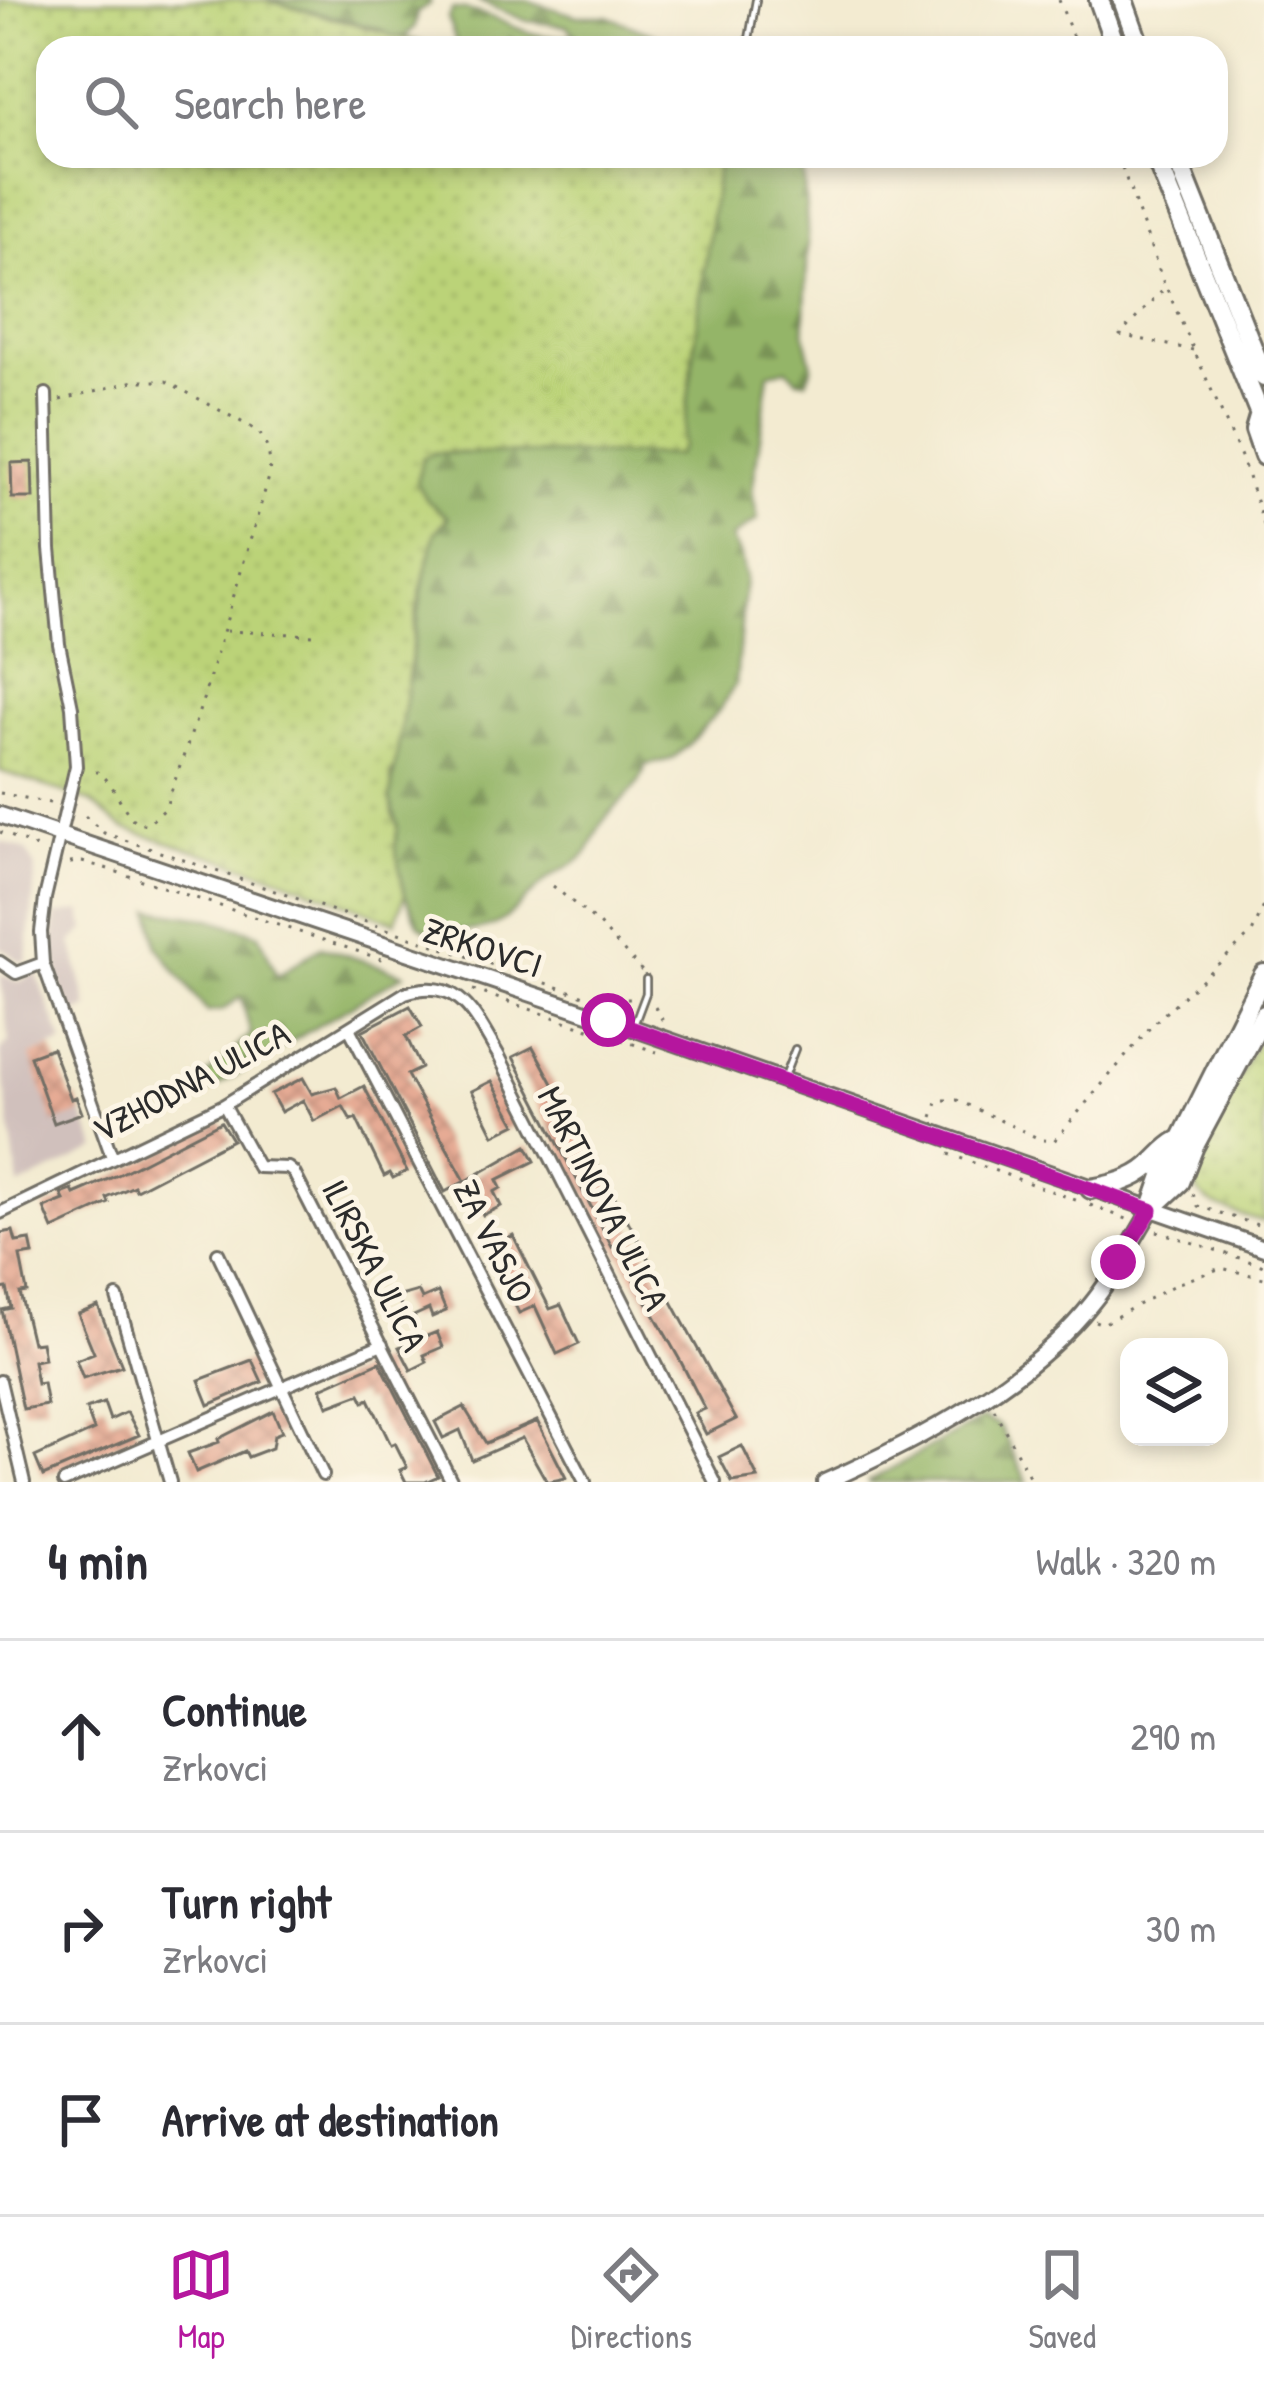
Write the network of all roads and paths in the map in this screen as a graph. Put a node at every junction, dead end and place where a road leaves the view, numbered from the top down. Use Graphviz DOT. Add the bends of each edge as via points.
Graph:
graph roads {
  1 [pos="756,0"];
  2 [pos="1059,0"];
  3 [pos="1099,0"];
  4 [pos="1123,0"];
  5 [pos="750,36"];
  6 [pos="1072,36"];
  7 [pos="1112,36"];
  8 [pos="1136,36"];
  9 [pos="1122,168"];
  10 [pos="1160,168"];
  11 [pos="1181,168"];
  12 [pos="1166,287"];
  13 [pos="1193,350"];
  14 [pos="1264,377"];
  15 [pos="46,399"];
  16 [pos="1262,418"];
  17 [pos="1264,456"];
  18 [pos="1264,525"];
  19 [pos="223,630"];
  20 [pos="314,634"];
  21 [pos="76,766"];
  22 [pos="0,793"];
  23 [pos="50,803"];
  24 [pos="0,815"];
  25 [pos="86,816"];
  26 [pos="0,832"];
  27 [pos="59,835"];
  28 [pos="40,855"];
  29 [pos="70,863"];
  30 [pos="553,886"];
  31 [pos="1264,906"];
  32 [pos="0,962"];
  33 [pos="44,963"];
  34 [pos="396,964"];
  35 [pos="1264,974"];
  36 [pos="646,979"];
  37 [pos="458,985"];
  38 [pos="405,993"];
  39 [pos="631,999"];
  40 [pos="1264,1016"];
  41 [pos="349,1028"];
  42 [pos="632,1028"];
  43 [pos="795,1049"];
  44 [pos="656,1052"];
  45 [pos="782,1083"];
  46 [pos="224,1106"];
  47 [pos="927,1133"];
  48 [pos="1182,1138"];
  49 [pos="943,1152"];
  50 [pos="112,1157"];
  51 [pos="1189,1184"];
  52 [pos="1091,1189"];
  53 [pos="1151,1210"];
  54 [pos="0,1213"];
  55 [pos="1115,1214"];
  56 [pos="1264,1227"];
  57 [pos="1172,1235"];
  58 [pos="1264,1248"];
  59 [pos="218,1253"];
  60 [pos="1264,1266"];
  61 [pos="1264,1278"];
  62 [pos="116,1297"];
  63 [pos="1083,1314"];
  64 [pos="382,1344"];
  65 [pos="0,1381"];
  66 [pos="282,1388"];
  67 [pos="986,1396"];
  68 [pos="157,1444"];
  69 [pos="323,1475"];
  70 [pos="24,1482"];
  71 [pos="64,1482"];
  72 [pos="170,1482"];
  73 [pos="452,1482"];
  74 [pos="585,1482"];
  75 [pos="716,1482"];
  76 [pos="825,1482"];
  77 [pos="1032,1482"];
  1 -- 5 [label="lane"];
  2 -- 6 [label="path"];
  3 -- 7 [label="highway"];
  4 -- 8 [label="highway"];
  9 -- 12 [label="path"];
  10 -- 16 [label="highway"];
  11 -- 14 [label="highway"];
  12 -- 13 [label="path"];
  12 -- 13 [label="path" via="1120,334"];
  13 -- 18 [label="path"];
  15 -- 19 [label="path" via="166,380 258,431 268,445 269,477"];
  15 -- 21 [label="street" via="50,549"];
  16 -- 17 [label="highway" via="1255,430"];
  19 -- 20 [label="path"];
  19 -- 21 [label="path" via="157,819 138,824 99,770"];
  21 -- 27 [label="street"];
  22 -- 23 [label="path"];
  24 -- 27 [label="street, ZRKOVCI"];
  25 -- 39 [label="path" via="104,833 596,1000"];
  26 -- 28 [label="path" via="33,844"];
  27 -- 33 [label="street" via="42,914"];
  27 -- 42 [label="street, ZRKOVCI"];
  29 -- 34 [label="path"];
  30 -- 36 [label="path"];
  31 -- 47 [label="path" via="1252,933 1153,1024 1054,1141 945,1098"];
  32 -- 33 [label="street" via="16,973"];
  33 -- 50 [label="street"];
  35 -- 48 [label="highway"];
  36 -- 42 [label="lane"];
  37 -- 44 [label="path"];
  38 -- 41 [label="street, VZHODNA ULICA"];
  38 -- 75 [label="street, MARTINOVA ULICA" via="445,991 476,1017"];
  40 -- 53 [label="highway" via="1180,1182"];
  41 -- 46 [label="street, VZHODNA ULICA"];
  41 -- 74 [label="street, ZA VASJO"];
  42 -- 45 [label="street, ZRKOVCI"];
  43 -- 45 [label="lane"];
  45 -- 47 [label="street, ZRKOVCI"];
  46 -- 50 [label="street, VZHODNA ULICA"];
  46 -- 64 [label="street, ILIRSKA ULICA" via="257,1167 294,1173"];
  47 -- 52 [label="street, ZRKOVCI"];
  48 -- 52 [label="highway" via="1145,1170"];
  48 -- 53 [label="highway"];
  49 -- 55 [label="path"];
  50 -- 54 [label="street, VZHODNA ULICA"];
  51 -- 56 [label="path" via="1198,1205"];
  52 -- 53 [label="street, ZRKOVCI"];
  53 -- 58 [label="street, ZRKOVCI"];
  53 -- 63 [label="street"];
  57 -- 60 [label="path"];
  59 -- 66 [label="street"];
  61 -- 63 [label="path" via="1221,1268 1103,1324"];
  62 -- 68 [label="street"];
  63 -- 67 [label="street"];
  64 -- 66 [label="street"];
  64 -- 73 [label="street, ILIRSKA ULICA"];
  65 -- 70 [label="street"];
  66 -- 68 [label="street"];
  66 -- 69 [label="street"];
  67 -- 76 [label="street"];
  67 -- 77 [label="path"];
  68 -- 71 [label="street"];
  68 -- 72 [label="street"];
}
